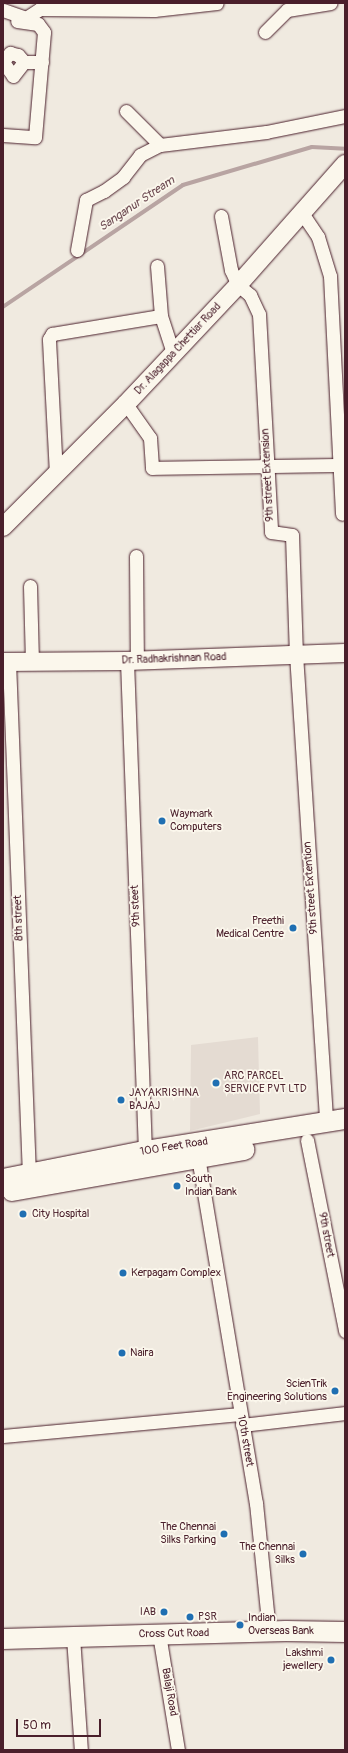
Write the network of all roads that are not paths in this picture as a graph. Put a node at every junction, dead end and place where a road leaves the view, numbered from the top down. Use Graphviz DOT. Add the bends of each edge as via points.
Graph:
graph roads {
  1 [pos="217,3"];
  2 [pos="330,3"];
  3 [pos="37,6"];
  4 [pos="3,10"];
  5 [pos="3,19"];
  6 [pos="265,32"];
  7 [pos="3,61"];
  8 [pos="24,62"];
  9 [pos="42,62"];
  10 [pos="126,111"];
  11 [pos="345,116"];
  12 [pos="3,135"];
  13 [pos="160,145"];
  14 [pos="343,169"];
  15 [pos="302,213"];
  16 [pos="221,216"];
  17 [pos="77,250"];
  18 [pos="157,266"];
  19 [pos="238,285"];
  20 [pos="161,316"];
  21 [pos="173,354"];
  22 [pos="126,404"];
  23 [pos="269,465"];
  24 [pos="342,465"];
  25 [pos="56,474"];
  26 [pos="342,514"];
  27 [pos="3,527"];
  28 [pos="136,556"];
  29 [pos="30,586"];
  30 [pos="345,653"];
  31 [pos="296,654"];
  32 [pos="132,661"];
  33 [pos="6,662"];
  34 [pos="32,662"];
  35 [pos="335,1120"];
  36 [pos="345,1133"];
  37 [pos="307,1140"];
  38 [pos="145,1151"];
  39 [pos="198,1157"];
  40 [pos="29,1175"];
  41 [pos="3,1179"];
  42 [pos="3,1193"];
  43 [pos="345,1331"];
  44 [pos="345,1414"];
  45 [pos="241,1419"];
  46 [pos="3,1436"];
  47 [pos="269,1632"];
  48 [pos="345,1632"];
  49 [pos="159,1634"];
  50 [pos="73,1637"];
  51 [pos="3,1639"];
  52 [pos="82,1750"];
  53 [pos="178,1750"];
  1 -- 3 [label="street" via="154,10"];
  2 -- 6 [label="street" via="287,10"];
  3 -- 4 [label="street" via="26,18"];
  5 -- 9 [label="street" via="38,24 44,32"];
  7 -- 8 [label="street" via="10,53 18,55"];
  7 -- 8 [label="street" via="13,76"];
  8 -- 9 [label="street"];
  9 -- 12 [label="street" via="35,137"];
  10 -- 13 [label="street"];
  11 -- 13 [label="street" via="266,132"];
  13 -- 17 [label="street" via="140,155 122,177 104,191 86,200"];
  14 -- 15 [label="street, Dr. Alagappa Chettiar Road"];
  15 -- 19 [label="street, Dr. Alagappa Chettiar Road"];
  15 -- 24 [label="street" via="318,237 330,276"];
  16 -- 19 [label="street, 9th street Extension" via="230,270"];
  18 -- 20 [label="street"];
  19 -- 21 [label="street, Dr. Alagappa Chettiar Road"];
  19 -- 23 [label="street, 9th street Extension" via="250,295 259,314"];
  20 -- 21 [label="street"];
  20 -- 25 [label="street" via="52,334 49,339"];
  21 -- 22 [label="street, Dr. Alagappa Chettiar Road"];
  22 -- 23 [label="street" via="150,438 152,468"];
  22 -- 25 [label="street, Dr. Alagappa Chettiar Road"];
  23 -- 24 [label="street"];
  23 -- 31 [label="street, 9th street Extension" via="271,532 292,535"];
  24 -- 26 [label="street"];
  25 -- 27 [label="street, Dr. Alagappa Chettiar Road"];
  28 -- 32 [label="street, 9th steet"];
  29 -- 34 [label="street"];
  30 -- 31 [label="street, Dr. Radhakrishnan Road"];
  31 -- 32 [label="street, Dr. Radhakrishnan Road"];
  31 -- 35 [label="street, 9th street Extention"];
  32 -- 34 [label="street, Dr. Radhakrishnan Road"];
  32 -- 38 [label="street, 9th steet"];
  33 -- 34 [label="street, Dr. Radhakrishnan Road"];
  33 -- 40 [label="street, 8th street"];
  35 -- 38 [label="main road, 100 Feet Road"];
  36 -- 37 [label="main road, 100 Feet Road"];
  37 -- 39 [label="main road, 100 Feet Road"];
  37 -- 43 [label="street, 9th street"];
  38 -- 40 [label="main road, 100 Feet Road"];
  39 -- 42 [label="main road, 100 Feet Road"];
  39 -- 45 [label="street, 10th street"];
  40 -- 41 [label="main road, 100 Feet Road"];
  44 -- 45 [label="street"];
  45 -- 46 [label="street"];
  45 -- 47 [label="street, 10th street" via="256,1503"];
  47 -- 48 [label="main road, Cross Cut Road"];
  47 -- 49 [label="main road, Cross Cut Road"];
  49 -- 50 [label="main road, Cross Cut Road"];
  49 -- 53 [label="street, Balaji Road"];
  50 -- 51 [label="main road, Cross Cut Road"];
  50 -- 52 [label="street"];
}
